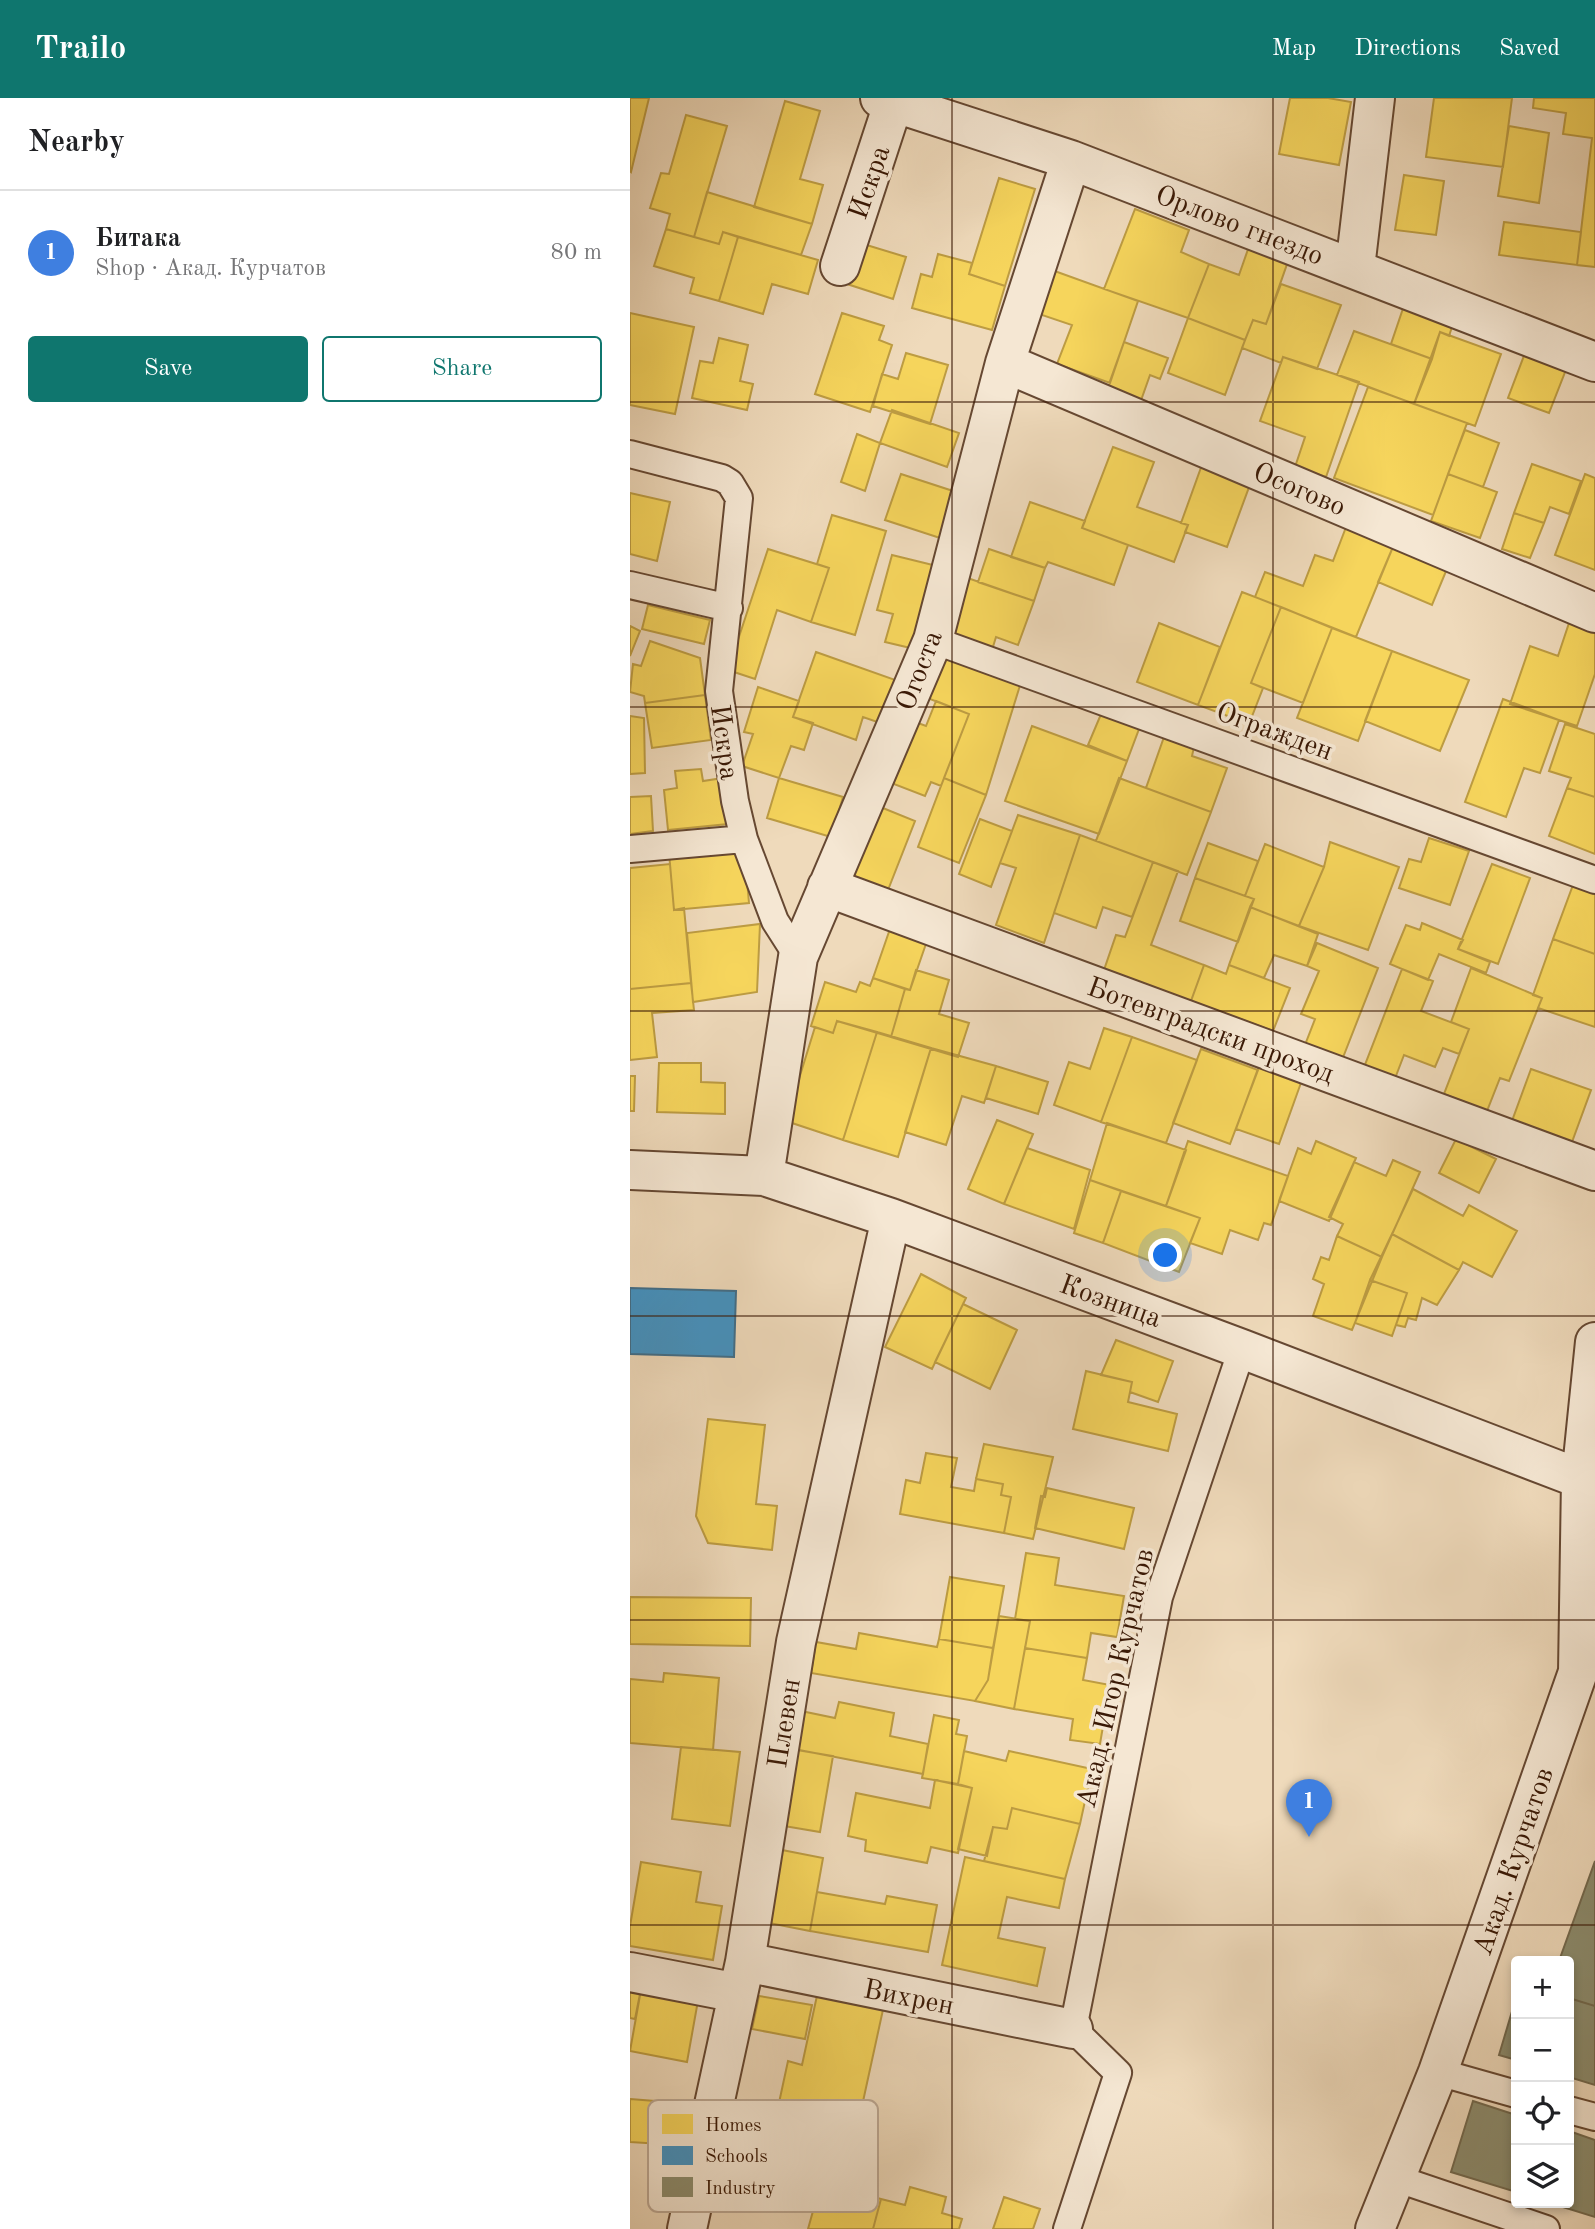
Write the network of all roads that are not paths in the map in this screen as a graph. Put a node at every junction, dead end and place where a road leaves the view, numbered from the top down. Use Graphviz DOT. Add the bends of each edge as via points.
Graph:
graph roads {
  1 [pos="1376,98"];
  2 [pos="890,99"];
  3 [pos="1071,160"];
  4 [pos="840,266"];
  5 [pos="1355,268"];
  6 [pos="1595,362"];
  7 [pos="1005,363"];
  8 [pos="630,454"];
  9 [pos="630,585"];
  10 [pos="729,608"];
  11 [pos="1595,613"];
  12 [pos="933,640"];
  13 [pos="744,839"];
  14 [pos="630,849"];
  15 [pos="1595,880"];
  16 [pos="827,887"];
  17 [pos="798,957"];
  18 [pos="630,1170"];
  19 [pos="1595,1171"];
  20 [pos="764,1176"];
  21 [pos="891,1219"];
  22 [pos="1595,1342"];
  23 [pos="1242,1349"];
  24 [pos="1592,1382"];
  25 [pos="1581,1479"];
  26 [pos="630,1972"];
  27 [pos="742,1978"];
  28 [pos="1073,2029"];
  29 [pos="1438,2072"];
  30 [pos="1511,2093"];
  31 [pos="715,2100"];
  32 [pos="1574,2111"];
  33 [pos="1595,2117"];
  34 [pos="1395,2178"];
  35 [pos="1067,2229"];
  36 [pos="1375,2229"];
  37 [pos="1546,2229"];
  1 -- 5 [label="street"];
  2 -- 3 [label="street, Орлово гнездо"];
  2 -- 4 [label="street, Искра"];
  3 -- 5 [label="street, Орлово гнездо"];
  3 -- 7 [label="street, Огоста"];
  5 -- 6 [label="street, Орлово гнездо"];
  7 -- 11 [label="street, Осогово"];
  7 -- 12 [label="street, Огоста"];
  8 -- 10 [label="lane, Искра" via="722,478 737,491 740,514"];
  9 -- 10 [label="lane"];
  10 -- 13 [label="lane, Искра" via="719,691 734,801"];
  12 -- 15 [label="lane, Огражден"];
  12 -- 16 [label="street, Огоста"];
  13 -- 14 [label="lane"];
  13 -- 17 [label="lane, Искра" via="775,921"];
  16 -- 17 [label="street, Огоста"];
  16 -- 19 [label="street, Ботевградски проход"];
  17 -- 20 [label="street, Огоста"];
  18 -- 20 [label="street, Козница"];
  20 -- 21 [label="street, Козница"];
  21 -- 23 [label="street, Козница"];
  21 -- 27 [label="street, Плевен" via="796,1642"];
  22 -- 24 [label="street, Акад. Курчатов"];
  23 -- 25 [label="street, Козница"];
  23 -- 28 [label="lane, Акад. Игор Курчатов" via="1159,1597"];
  24 -- 25 [label="street, Акад. Курчатов"];
  25 -- 29 [label="street, Акад. Курчатов" via="1578,1672"];
  26 -- 27 [label="street, Вихрен"];
  27 -- 28 [label="street, Вихрен"];
  27 -- 31 [label="street, Плевен"];
  28 -- 35 [label="lane" via="1118,2073"];
  29 -- 30 [label="lane"];
  29 -- 34 [label="street, Акад. Курчатов"];
  32 -- 33 [label="lane"];
  34 -- 36 [label="street, Акад. Курчатов"];
  34 -- 37 [label="lane"];
}
